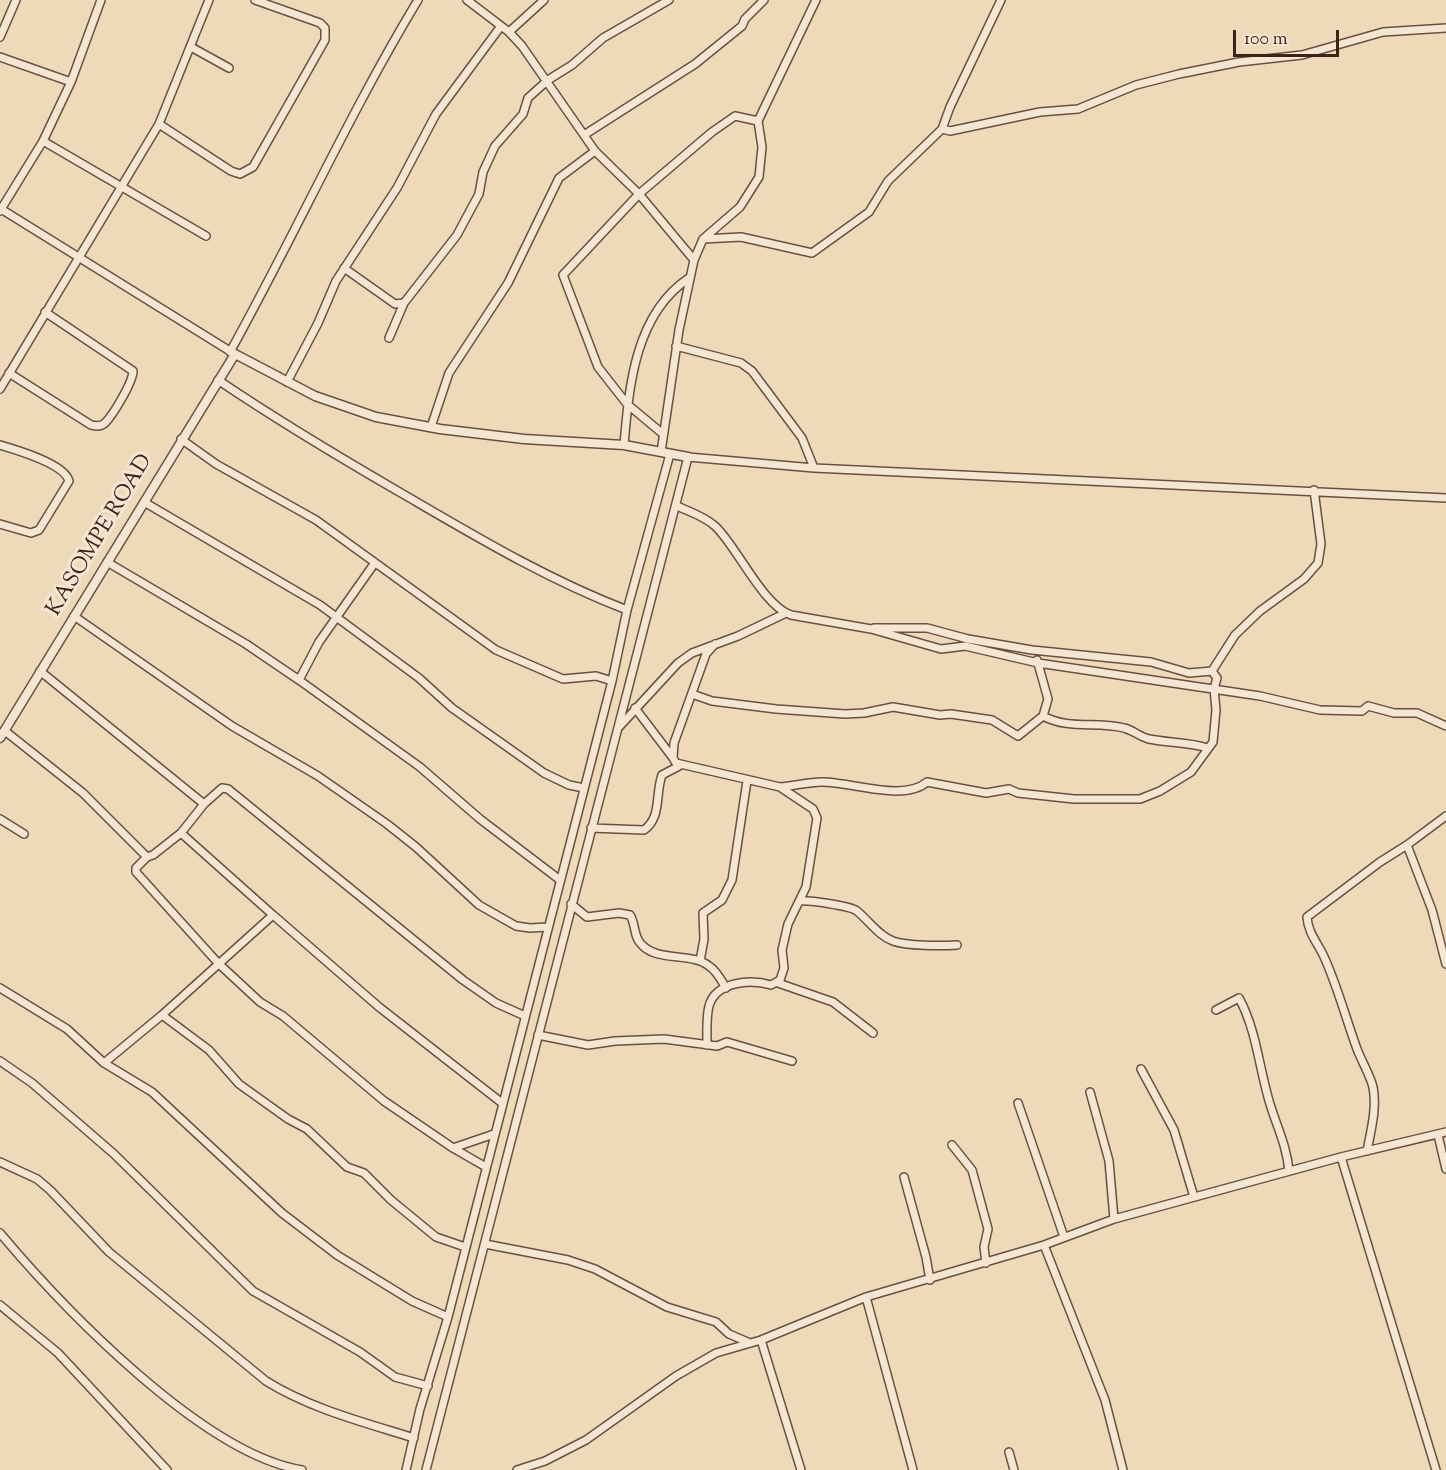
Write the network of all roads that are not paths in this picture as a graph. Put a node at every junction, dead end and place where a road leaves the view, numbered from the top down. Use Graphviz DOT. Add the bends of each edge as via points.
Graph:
graph roads {
  1 [pos="16,0"];
  2 [pos="101,0"];
  3 [pos="209,0"];
  4 [pos="255,0"];
  5 [pos="418,0"];
  6 [pos="467,0"];
  7 [pos="544,0"];
  8 [pos="669,0"];
  9 [pos="764,0"];
  10 [pos="816,0"];
  11 [pos="1001,0"];
  12 [pos="501,26"];
  13 [pos="1446,28"];
  14 [pos="509,32"];
  15 [pos="0,37"];
  16 [pos="191,47"];
  17 [pos="0,57"];
  18 [pos="229,68"];
  19 [pos="548,80"];
  20 [pos="71,82"];
  21 [pos="759,121"];
  22 [pos="159,124"];
  23 [pos="942,129"];
  24 [pos="584,135"];
  25 [pos="43,141"];
  26 [pos="595,151"];
  27 [pos="123,186"];
  28 [pos="639,194"];
  29 [pos="0,210"];
  30 [pos="206,237"];
  31 [pos="703,239"];
  32 [pos="78,256"];
  33 [pos="694,260"];
  34 [pos="344,268"];
  35 [pos="689,278"];
  36 [pos="404,303"];
  37 [pos="45,312"];
  38 [pos="389,338"];
  39 [pos="676,346"];
  40 [pos="232,353"];
  41 [pos="9,373"];
  42 [pos="218,380"];
  43 [pos="287,382"];
  44 [pos="0,389"];
  45 [pos="627,404"];
  46 [pos="431,427"];
  47 [pos="663,434"];
  48 [pos="182,439"];
  49 [pos="0,445"];
  50 [pos="624,445"];
  51 [pos="661,452"];
  52 [pos="670,454"];
  53 [pos="688,457"];
  54 [pos="814,468"];
  55 [pos="1314,490"];
  56 [pos="1446,498"];
  57 [pos="144,502"];
  58 [pos="677,506"];
  59 [pos="0,524"];
  60 [pos="107,562"];
  61 [pos="374,564"];
  62 [pos="627,610"];
  63 [pos="786,613"];
  64 [pos="74,616"];
  65 [pos="337,616"];
  66 [pos="872,629"];
  67 [pos="715,644"];
  68 [pos="1032,650"];
  69 [pos="1038,663"];
  70 [pos="40,671"];
  71 [pos="1212,671"];
  72 [pos="299,680"];
  73 [pos="612,681"];
  74 [pos="1214,689"];
  75 [pos="692,694"];
  76 [pos="634,708"];
  77 [pos="1043,716"];
  78 [pos="1446,726"];
  79 [pos="618,729"];
  80 [pos="2,734"];
  81 [pos="1208,748"];
  82 [pos="673,758"];
  83 [pos="679,766"];
  84 [pos="747,781"];
  85 [pos="780,787"];
  86 [pos="584,788"];
  87 [pos="204,804"];
  88 [pos="1446,816"];
  89 [pos="0,819"];
  90 [pos="591,828"];
  91 [pos="181,833"];
  92 [pos="24,834"];
  93 [pos="1407,845"];
  94 [pos="147,858"];
  95 [pos="560,879"];
  96 [pos="800,901"];
  97 [pos="571,904"];
  98 [pos="273,915"];
  99 [pos="548,927"];
  100 [pos="957,945"];
  101 [pos="700,961"];
  102 [pos="218,963"];
  103 [pos="1446,964"];
  104 [pos="778,983"];
  105 [pos="0,988"];
  106 [pos="726,988"];
  107 [pos="1216,1010"];
  108 [pos="162,1015"];
  109 [pos="525,1016"];
  110 [pos="873,1033"];
  111 [pos="538,1035"];
  112 [pos="707,1045"];
  113 [pos="0,1061"];
  114 [pos="792,1061"];
  115 [pos="104,1063"];
  116 [pos="1141,1069"];
  117 [pos="1090,1092"];
  118 [pos="502,1103"];
  119 [pos="1017,1103"];
  120 [pos="494,1134"];
  121 [pos="1442,1134"];
  122 [pos="952,1144"];
  123 [pos="453,1148"];
  124 [pos="1367,1151"];
  125 [pos="1341,1156"];
  126 [pos="0,1162"];
  127 [pos="486,1167"];
  128 [pos="1446,1169"];
  129 [pos="1289,1171"];
  130 [pos="904,1177"];
  131 [pos="1194,1197"];
  132 [pos="1114,1220"];
  133 [pos="0,1233"];
  134 [pos="1064,1237"];
  135 [pos="485,1244"];
  136 [pos="1044,1245"];
  137 [pos="465,1247"];
  138 [pos="986,1263"];
  139 [pos="930,1280"];
  140 [pos="866,1297"];
  141 [pos="0,1305"];
  142 [pos="448,1317"];
  143 [pos="760,1340"];
  144 [pos="750,1343"];
  145 [pos="428,1386"];
  146 [pos="414,1438"];
  147 [pos="1009,1452"];
  148 [pos="167,1470"];
  149 [pos="302,1470"];
  150 [pos="406,1470"];
  151 [pos="426,1470"];
  152 [pos="517,1470"];
  153 [pos="801,1470"];
  154 [pos="913,1470"];
  155 [pos="1014,1470"];
  156 [pos="1123,1470"];
  157 [pos="1436,1470"];
  1 -- 15 [label="street"];
  2 -- 20 [label="street"];
  3 -- 16 [label="street"];
  4 -- 22 [label="street" via="320,23 326,34 253,167 240,174 231,171"];
  5 -- 40 [label="street" via="368,86"];
  6 -- 12 [label="street"];
  7 -- 14 [label="street"];
  8 -- 19 [label="street" via="603,38"];
  9 -- 24 [label="street" via="742,26 695,64"];
  10 -- 21 [label="street"];
  11 -- 23 [label="street"];
  12 -- 14 [label="street"];
  12 -- 34 [label="street" via="436,114 397,188"];
  13 -- 23 [label="street" via="1383,32 1302,54 1179,74 1136,85 1078,109 1040,112 950,131"];
  14 -- 19 [label="street"];
  16 -- 18 [label="street"];
  16 -- 22 [label="street"];
  17 -- 20 [label="street"];
  19 -- 24 [label="street"];
  19 -- 36 [label="street" via="528,98 523,114 495,146 483,172 479,194 457,235"];
  20 -- 25 [label="street"];
  21 -- 28 [label="street" via="731,118"];
  21 -- 31 [label="street" via="759,177 740,207"];
  22 -- 27 [label="street"];
  23 -- 31 [label="street" via="888,181 869,212 812,253 741,237"];
  24 -- 26 [label="street"];
  25 -- 27 [label="street"];
  25 -- 29 [label="street"];
  26 -- 28 [label="street"];
  26 -- 46 [label="street" via="559,178 508,283 449,373"];
  27 -- 30 [label="street"];
  27 -- 32 [label="street"];
  28 -- 33 [label="street"];
  28 -- 45 [label="street" via="563,275 598,367"];
  29 -- 32 [label="street"];
  31 -- 33 [label="street"];
  32 -- 37 [label="street"];
  32 -- 40 [label="street"];
  33 -- 35 [label="street"];
  34 -- 36 [label="street" via="395,304"];
  34 -- 43 [label="street"];
  35 -- 39 [label="street"];
  35 -- 45 [label="street" via="664,301 649,327 636,357"];
  36 -- 38 [label="street"];
  37 -- 41 [label="street"];
  37 -- 41 [label="street" via="133,371 121,399 105,423 91,425"];
  39 -- 47 [label="street"];
  39 -- 54 [label="street" via="741,363 752,371 799,432"];
  40 -- 42 [label="street, KASOMPE ROAD"];
  40 -- 43 [label="street"];
  41 -- 44 [label="street"];
  42 -- 48 [label="street, KASOMPE ROAD"];
  42 -- 62 [label="street" via="349,464 501,552 561,583"];
  43 -- 46 [label="street" via="376,417"];
  45 -- 47 [label="street"];
  45 -- 50 [label="street"];
  46 -- 50 [label="street" via="524,439"];
  47 -- 51 [label="street"];
  48 -- 57 [label="street, KASOMPE ROAD"];
  48 -- 61 [label="street" via="216,464 316,520"];
  49 -- 59 [label="street" via="44,461 65,473 69,481 39,530 31,533"];
  50 -- 51 [label="street"];
  51 -- 52 [label="street"];
  52 -- 53 [label="street"];
  52 -- 62 [label="street"];
  53 -- 54 [label="street"];
  53 -- 58 [label="street"];
  54 -- 55 [label="street"];
  55 -- 56 [label="street"];
  55 -- 71 [label="street" via="1321,544 1318,562 1304,579 1260,611 1236,636"];
  57 -- 60 [label="street, KASOMPE ROAD"];
  57 -- 65 [label="street"];
  58 -- 63 [label="street" via="713,524 747,571"];
  58 -- 79 [label="street"];
  60 -- 64 [label="street, KASOMPE ROAD"];
  60 -- 72 [label="street"];
  61 -- 65 [label="street"];
  61 -- 73 [label="street" via="496,650 563,679 596,676"];
  62 -- 73 [label="street"];
  63 -- 66 [label="street"];
  63 -- 67 [label="street"];
  64 -- 70 [label="street, KASOMPE ROAD"];
  64 -- 99 [label="street" via="232,726 318,776 405,837 479,905 516,926"];
  65 -- 72 [label="street"];
  65 -- 86 [label="street" via="452,708 544,773"];
  66 -- 68 [label="street" via="927,628"];
  66 -- 69 [label="street" via="941,649 965,646"];
  67 -- 75 [label="street" via="706,654"];
  67 -- 76 [label="street" via="678,663"];
  68 -- 69 [label="street"];
  68 -- 71 [label="street" via="1151,662 1188,673"];
  69 -- 74 [label="street"];
  69 -- 77 [label="street" via="1048,699"];
  70 -- 80 [label="street, KASOMPE ROAD"];
  70 -- 87 [label="street"];
  71 -- 74 [label="street" via="1217,678"];
  72 -- 95 [label="street" via="420,767 480,819"];
  73 -- 86 [label="street"];
  74 -- 78 [label="street" via="1320,710 1362,711 1368,706 1394,713 1417,713"];
  74 -- 81 [label="street" via="1213,742"];
  75 -- 77 [label="street" via="712,701 776,709 845,714 893,707 951,714 992,720 1018,736"];
  75 -- 82 [label="street" via="674,743"];
  76 -- 79 [label="street"];
  76 -- 82 [label="street"];
  77 -- 81 [label="street" via="1071,725 1126,728 1147,739"];
  79 -- 90 [label="street"];
  80 -- 94 [label="street" via="83,793"];
  81 -- 85 [label="street" via="1191,772 1140,799 1074,799 1009,789 986,793 927,782 918,790 894,791 823,782"];
  82 -- 83 [label="street"];
  83 -- 84 [label="street"];
  83 -- 90 [label="street" via="662,775 656,815 644,831"];
  84 -- 85 [label="street"];
  84 -- 101 [label="street" via="732,880 722,900 703,913"];
  85 -- 96 [label="street" via="813,809 817,818 806,887"];
  86 -- 95 [label="street"];
  87 -- 91 [label="street"];
  87 -- 109 [label="street" via="222,788 228,789 463,980 496,1003"];
  88 -- 93 [label="street"];
  89 -- 92 [label="street"];
  90 -- 97 [label="street"];
  91 -- 94 [label="street"];
  91 -- 98 [label="street"];
  93 -- 103 [label="street" via="1432,910"];
  93 -- 124 [label="street" via="1307,917 1312,938 1325,958 1345,1007 1372,1087 1374,1112"];
  94 -- 102 [label="street" via="136,872"];
  95 -- 99 [label="street"];
  96 -- 100 [label="street" via="812,899 856,910 896,942"];
  96 -- 104 [label="street" via="788,924 782,950 784,968"];
  97 -- 101 [label="street" via="588,917 630,915 636,936 647,949"];
  97 -- 111 [label="street"];
  98 -- 102 [label="street"];
  98 -- 118 [label="street" via="378,1007"];
  99 -- 109 [label="street"];
  101 -- 106 [label="street" via="711,967"];
  102 -- 108 [label="street"];
  102 -- 123 [label="street" via="260,1002 283,1016 384,1101"];
  104 -- 106 [label="street" via="746,981"];
  104 -- 110 [label="street" via="833,1002"];
  105 -- 115 [label="street" via="67,1029"];
  106 -- 112 [label="street" via="716,994 709,1006"];
  107 -- 129 [label="street" via="1239,998 1246,1011"];
  108 -- 115 [label="street"];
  108 -- 137 [label="street" via="209,1050 239,1084 307,1129 347,1167 364,1173 436,1237"];
  109 -- 118 [label="street"];
  111 -- 112 [label="street" via="588,1045 664,1039"];
  111 -- 135 [label="street"];
  112 -- 114 [label="street" via="727,1042"];
  113 -- 145 [label="street" via="32,1083 114,1154 253,1291 360,1352 395,1377"];
  115 -- 142 [label="street" via="152,1092 282,1213 337,1255 412,1301"];
  116 -- 131 [label="street" via="1174,1130"];
  117 -- 132 [label="street" via="1109,1161"];
  118 -- 120 [label="street"];
  119 -- 134 [label="street"];
  120 -- 123 [label="street"];
  120 -- 127 [label="street"];
  121 -- 124 [label="street"];
  121 -- 128 [label="street"];
  122 -- 138 [label="street" via="972,1170 988,1229"];
  123 -- 127 [label="street"];
  124 -- 125 [label="street"];
  125 -- 129 [label="street"];
  125 -- 157 [label="street"];
  126 -- 146 [label="street" via="37,1179 109,1252 266,1381 314,1406"];
  127 -- 137 [label="street"];
  129 -- 131 [label="street"];
  130 -- 139 [label="street"];
  131 -- 132 [label="street"];
  132 -- 134 [label="street"];
  133 -- 149 [label="street" via="42,1282 140,1374 208,1430 251,1454"];
  134 -- 136 [label="street"];
  135 -- 144 [label="street" via="586,1266 667,1307 716,1322 729,1334"];
  135 -- 151 [label="street"];
  136 -- 138 [label="street"];
  136 -- 156 [label="street" via="1105,1400"];
  137 -- 142 [label="street"];
  138 -- 139 [label="street"];
  139 -- 140 [label="street"];
  140 -- 143 [label="street"];
  140 -- 154 [label="street"];
  141 -- 148 [label="street" via="58,1353"];
  142 -- 145 [label="street"];
  143 -- 144 [label="street"];
  143 -- 153 [label="street"];
  144 -- 152 [label="street" via="716,1353 676,1376 586,1440"];
  145 -- 146 [label="street"];
  146 -- 150 [label="street"];
  147 -- 155 [label="street"];
}
